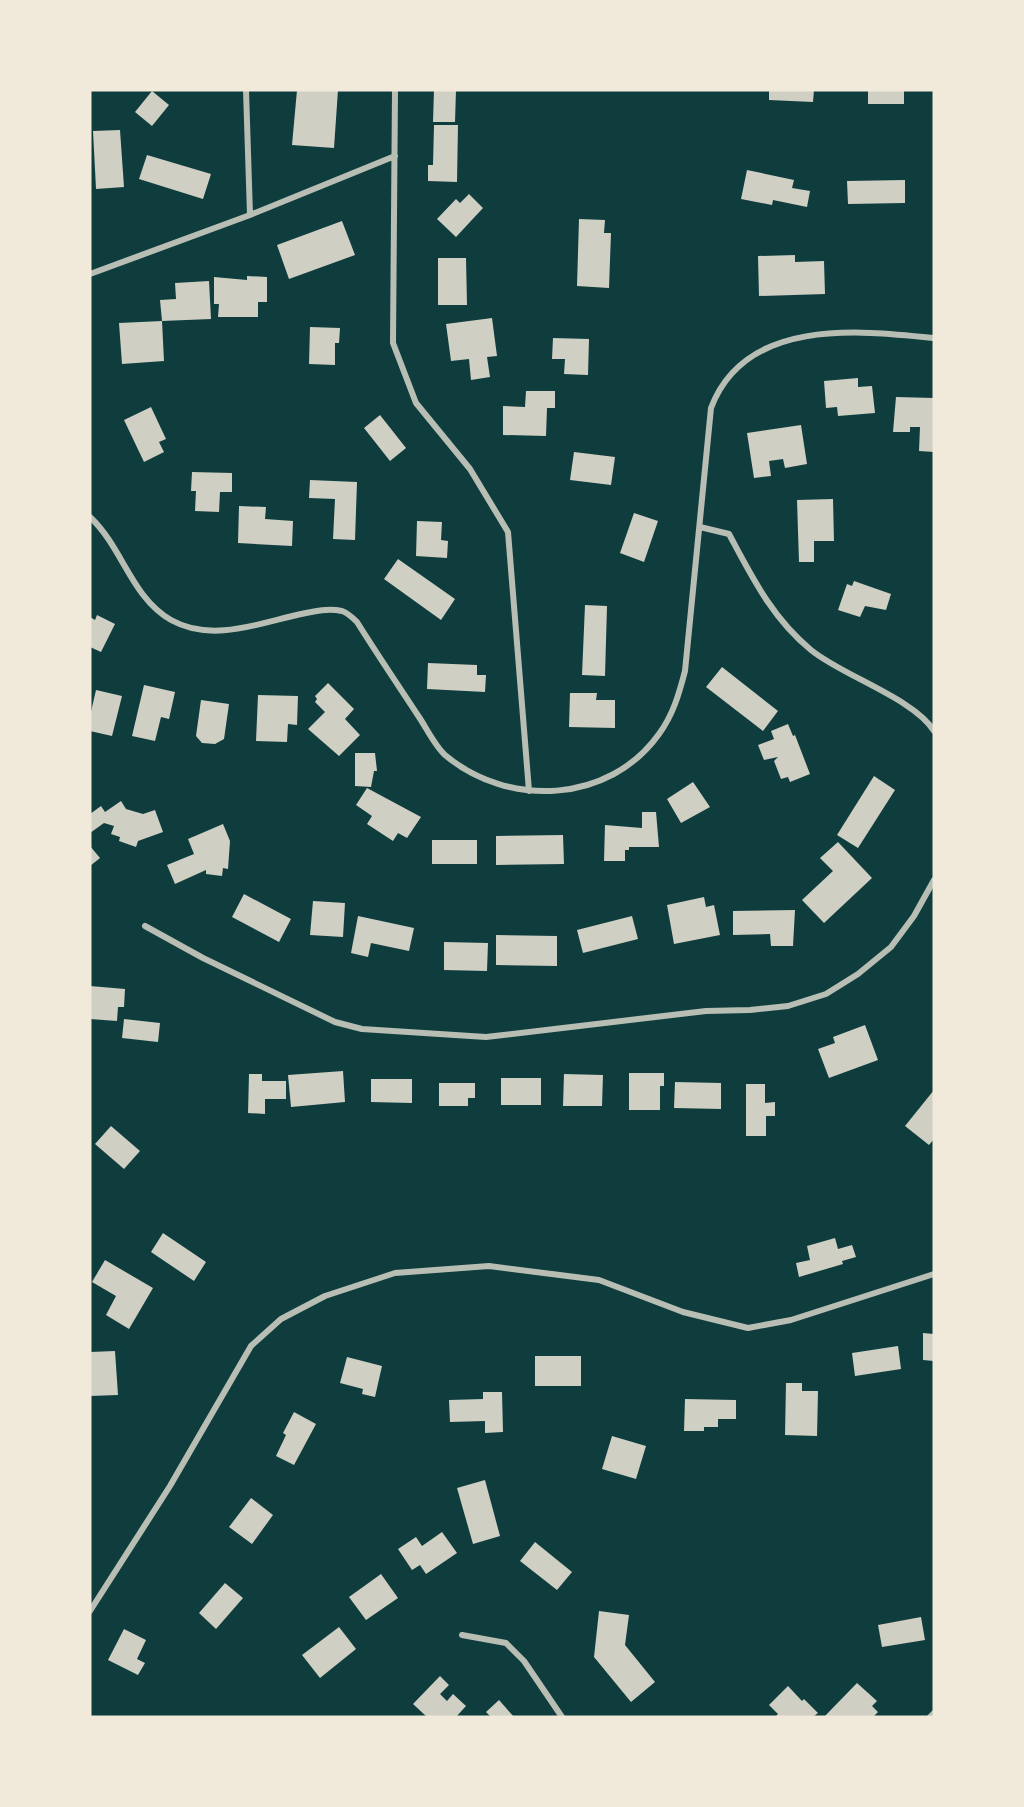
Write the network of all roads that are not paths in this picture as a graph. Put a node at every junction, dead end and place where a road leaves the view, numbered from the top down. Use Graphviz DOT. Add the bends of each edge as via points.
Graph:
graph roads {
  1 [pos="246,90"];
  2 [pos="396,90"];
  3 [pos="395,156"];
  4 [pos="250,214"];
  5 [pos="90,274"];
  6 [pos="934,338"];
  7 [pos="90,517"];
  8 [pos="700,527"];
  9 [pos="934,731"];
  10 [pos="529,791"];
  11 [pos="934,880"];
  12 [pos="146,926"];
  13 [pos="934,1274"];
  14 [pos="90,1611"];
  15 [pos="462,1635"];
  16 [pos="934,1713"];
  17 [pos="562,1717"];
  18 [pos="930,1717"];
  1 -- 4 [label="street"];
  2 -- 3 [label="street"];
  3 -- 4 [label="street"];
  3 -- 10 [label="street" via="393,343 416,403 470,469 508,532"];
  4 -- 5 [label="street"];
  6 -- 8 [label="street" via="860,331 800,336 748,357 718,389 711,408"];
  7 -- 10 [label="street" via="107,536 152,608 174,621 202,630 235,630 324,609 344,612 357,622 443,753 498,786"];
  8 -- 9 [label="street" via="729,534 766,603 811,650 912,710"];
  8 -- 10 [label="street" via="685,671 676,704 659,735 638,756 590,786 561,792"];
  11 -- 12 [label="street" via="891,947 826,994 788,1006 750,1011 706,1011 486,1037 362,1029 335,1022"];
  13 -- 14 [label="street" via="791,1320 748,1328 683,1312 599,1280 489,1266 395,1273 325,1296 281,1319 251,1346 170,1486"];
  15 -- 17 [label="street" via="506,1644 524,1661"];
  16 -- 18 [label="street"];
}
